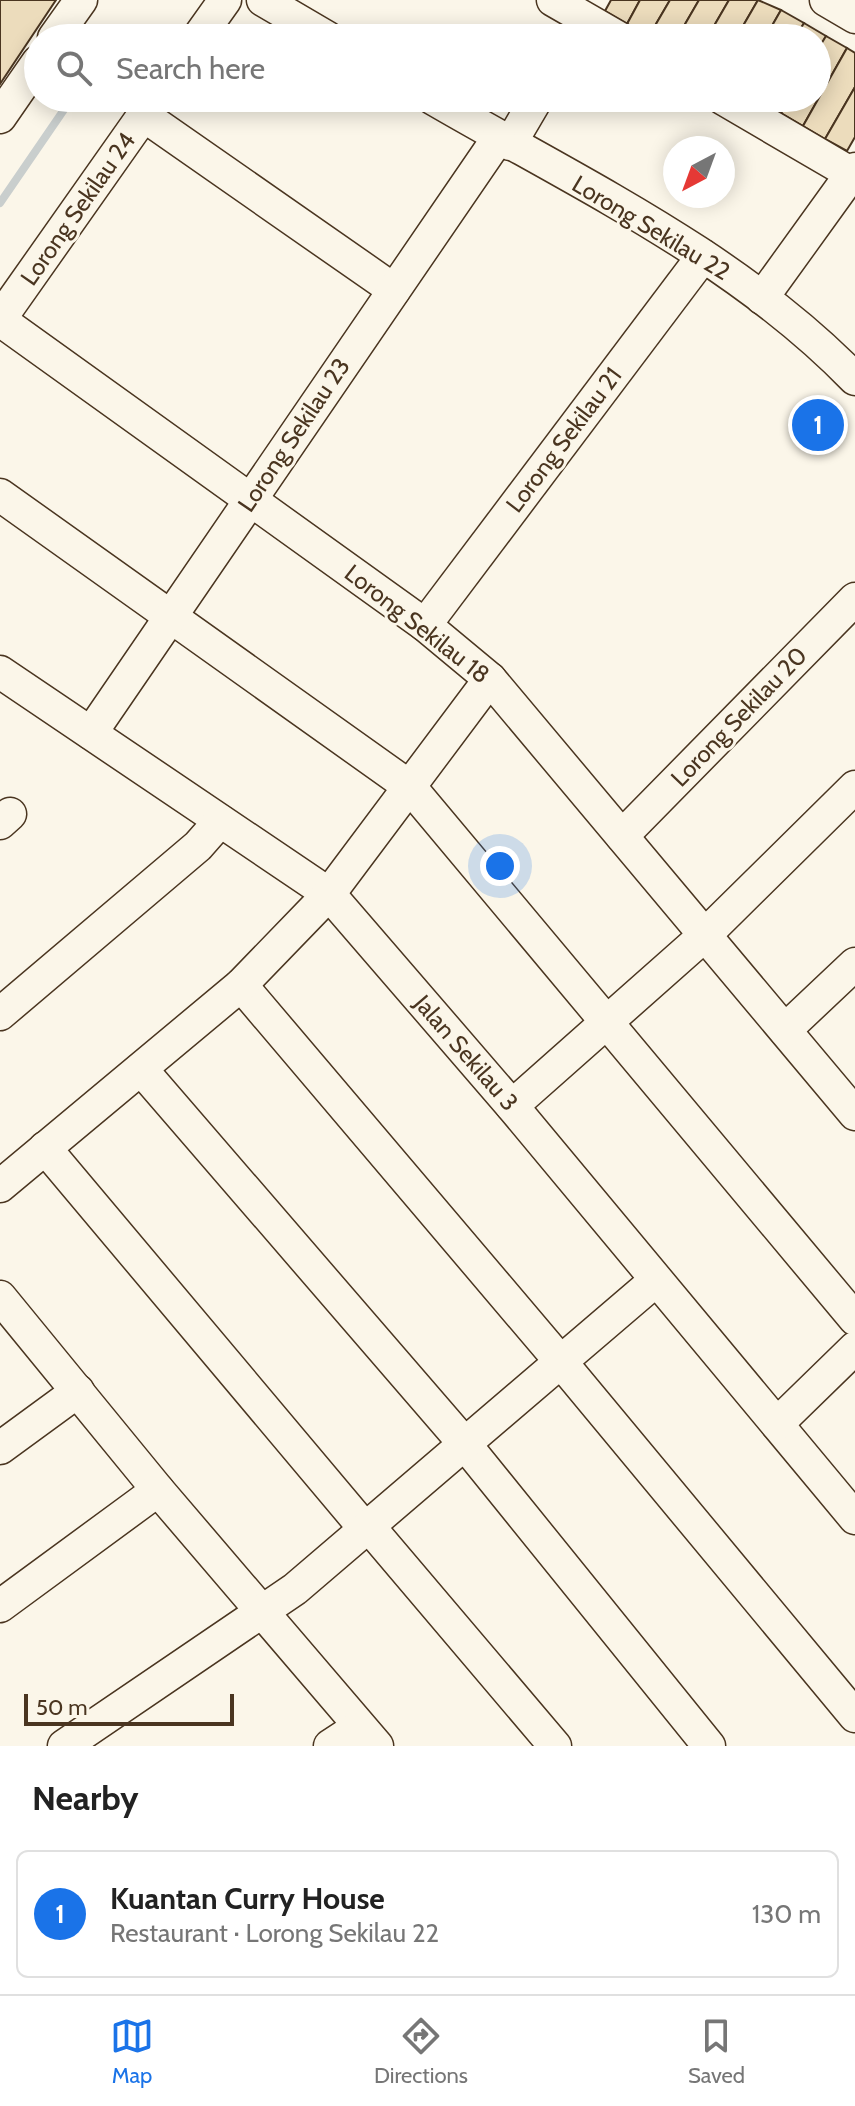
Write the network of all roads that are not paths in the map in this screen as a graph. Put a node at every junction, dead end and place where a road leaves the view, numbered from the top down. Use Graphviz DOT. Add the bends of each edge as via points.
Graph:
graph roads {
  1 [pos="81,0"];
  2 [pos="225,0"];
  3 [pos="263,0"];
  4 [pos="553,0"];
  5 [pos="826,0"];
  6 [pos="855,17"];
  7 [pos="582,18"];
  8 [pos="64,24"];
  9 [pos="208,24"];
  10 [pos="304,24"];
  11 [pos="24,82"];
  12 [pos="146,112"];
  13 [pos="156,112"];
  14 [pos="456,112"];
  15 [pos="526,112"];
  16 [pos="747,112"];
  17 [pos="0,117"];
  18 [pos="504,140"];
  19 [pos="853,171"];
  20 [pos="703,256"];
  21 [pos="394,290"];
  22 [pos="762,298"];
  23 [pos="0,320"];
  24 [pos="855,379"];
  25 [pos="0,495"];
  26 [pos="250,499"];
  27 [pos="855,599"];
  28 [pos="170,616"];
  29 [pos="425,625"];
  30 [pos="0,672"];
  31 [pos="490,679"];
  32 [pos="91,733"];
  33 [pos="410,787"];
  34 [pos="855,787"];
  35 [pos="220,821"];
  36 [pos="622,836"];
  37 [pos="329,894"];
  38 [pos="705,935"];
  39 [pos="855,964"];
  40 [pos="241,985"];
  41 [pos="0,1014"];
  42 [pos="607,1022"];
  43 [pos="785,1030"];
  44 [pos="141,1069"];
  45 [pos="512,1106"];
  46 [pos="855,1114"];
  47 [pos="45,1148"];
  48 [pos="0,1186"];
  49 [pos="655,1281"];
  50 [pos="0,1297"];
  51 [pos="855,1319"];
  52 [pos="855,1348"];
  53 [pos="561,1362"];
  54 [pos="78,1391"];
  55 [pos="777,1424"];
  56 [pos="464,1443"];
  57 [pos="0,1448"];
  58 [pos="158,1490"];
  59 [pos="855,1518"];
  60 [pos="368,1529"];
  61 [pos="0,1606"];
  62 [pos="261,1612"];
  63 [pos="855,1716"];
  64 [pos="368,1736"];
  65 [pos="64,1746"];
  66 [pos="330,1746"];
  67 [pos="555,1746"];
  68 [pos="709,1746"];
  1 -- 8 [label="street"];
  2 -- 9 [label="street"];
  3 -- 10 [label="street"];
  4 -- 7 [label="street"];
  5 -- 6 [label="street"];
  11 -- 17 [label="street"];
  12 -- 23 [label="street, Lorong Sekilau 24"];
  13 -- 21 [label="street"];
  14 -- 18 [label="street, Lorong Sekilau 22"];
  15 -- 18 [label="street, Lorong Sekilau 23"];
  16 -- 19 [label="street"];
  18 -- 20 [label="street, Lorong Sekilau 22"];
  18 -- 21 [label="street, Lorong Sekilau 23"];
  19 -- 22 [label="street"];
  20 -- 22 [label="street, Lorong Sekilau 22"];
  20 -- 29 [label="street, Lorong Sekilau 21"];
  21 -- 26 [label="street, Lorong Sekilau 23"];
  22 -- 24 [label="street, Lorong Sekilau 22"];
  23 -- 26 [label="street, Lorong Sekilau 18"];
  25 -- 28 [label="street"];
  26 -- 28 [label="street, Lorong Sekilau 23"];
  26 -- 29 [label="street, Lorong Sekilau 18"];
  27 -- 36 [label="street, Lorong Sekilau 20"];
  28 -- 32 [label="street, Lorong Sekilau 23"];
  28 -- 33 [label="street"];
  29 -- 31 [label="street, Lorong Sekilau 18"];
  30 -- 32 [label="street, Jalan Sekilau 3"];
  31 -- 33 [label="street"];
  31 -- 36 [label="street, Lorong Sekilau 18"];
  32 -- 35 [label="street, Jalan Sekilau 3"];
  33 -- 37 [label="street"];
  33 -- 42 [label="street"];
  34 -- 38 [label="street"];
  35 -- 37 [label="street, Jalan Sekilau 3"];
  35 -- 41 [label="street" via="198,846"];
  36 -- 38 [label="street, Lorong Sekilau 18"];
  37 -- 40 [label="street"];
  37 -- 45 [label="street, Jalan Sekilau 3"];
  38 -- 42 [label="street"];
  38 -- 43 [label="street, Lorong Sekilau 18"];
  39 -- 43 [label="street"];
  40 -- 44 [label="street"];
  40 -- 53 [label="street"];
  42 -- 45 [label="street"];
  42 -- 51 [label="street"];
  43 -- 46 [label="street, Lorong Sekilau 18"];
  44 -- 47 [label="street"];
  44 -- 56 [label="street"];
  45 -- 49 [label="street, Jalan Sekilau 3"];
  47 -- 48 [label="street"];
  47 -- 60 [label="street"];
  49 -- 53 [label="street"];
  49 -- 55 [label="street, Jalan Sekilau 3"];
  50 -- 54 [label="street"];
  52 -- 55 [label="street"];
  53 -- 56 [label="street"];
  53 -- 63 [label="street"];
  54 -- 57 [label="street"];
  54 -- 58 [label="street"];
  55 -- 59 [label="street, Jalan Sekilau 3"];
  56 -- 60 [label="street"];
  56 -- 68 [label="street"];
  58 -- 61 [label="street"];
  58 -- 62 [label="street"];
  60 -- 62 [label="street"];
  60 -- 67 [label="street"];
  62 -- 64 [label="street"];
  62 -- 65 [label="street"];
  64 -- 66 [label="street"];
}
